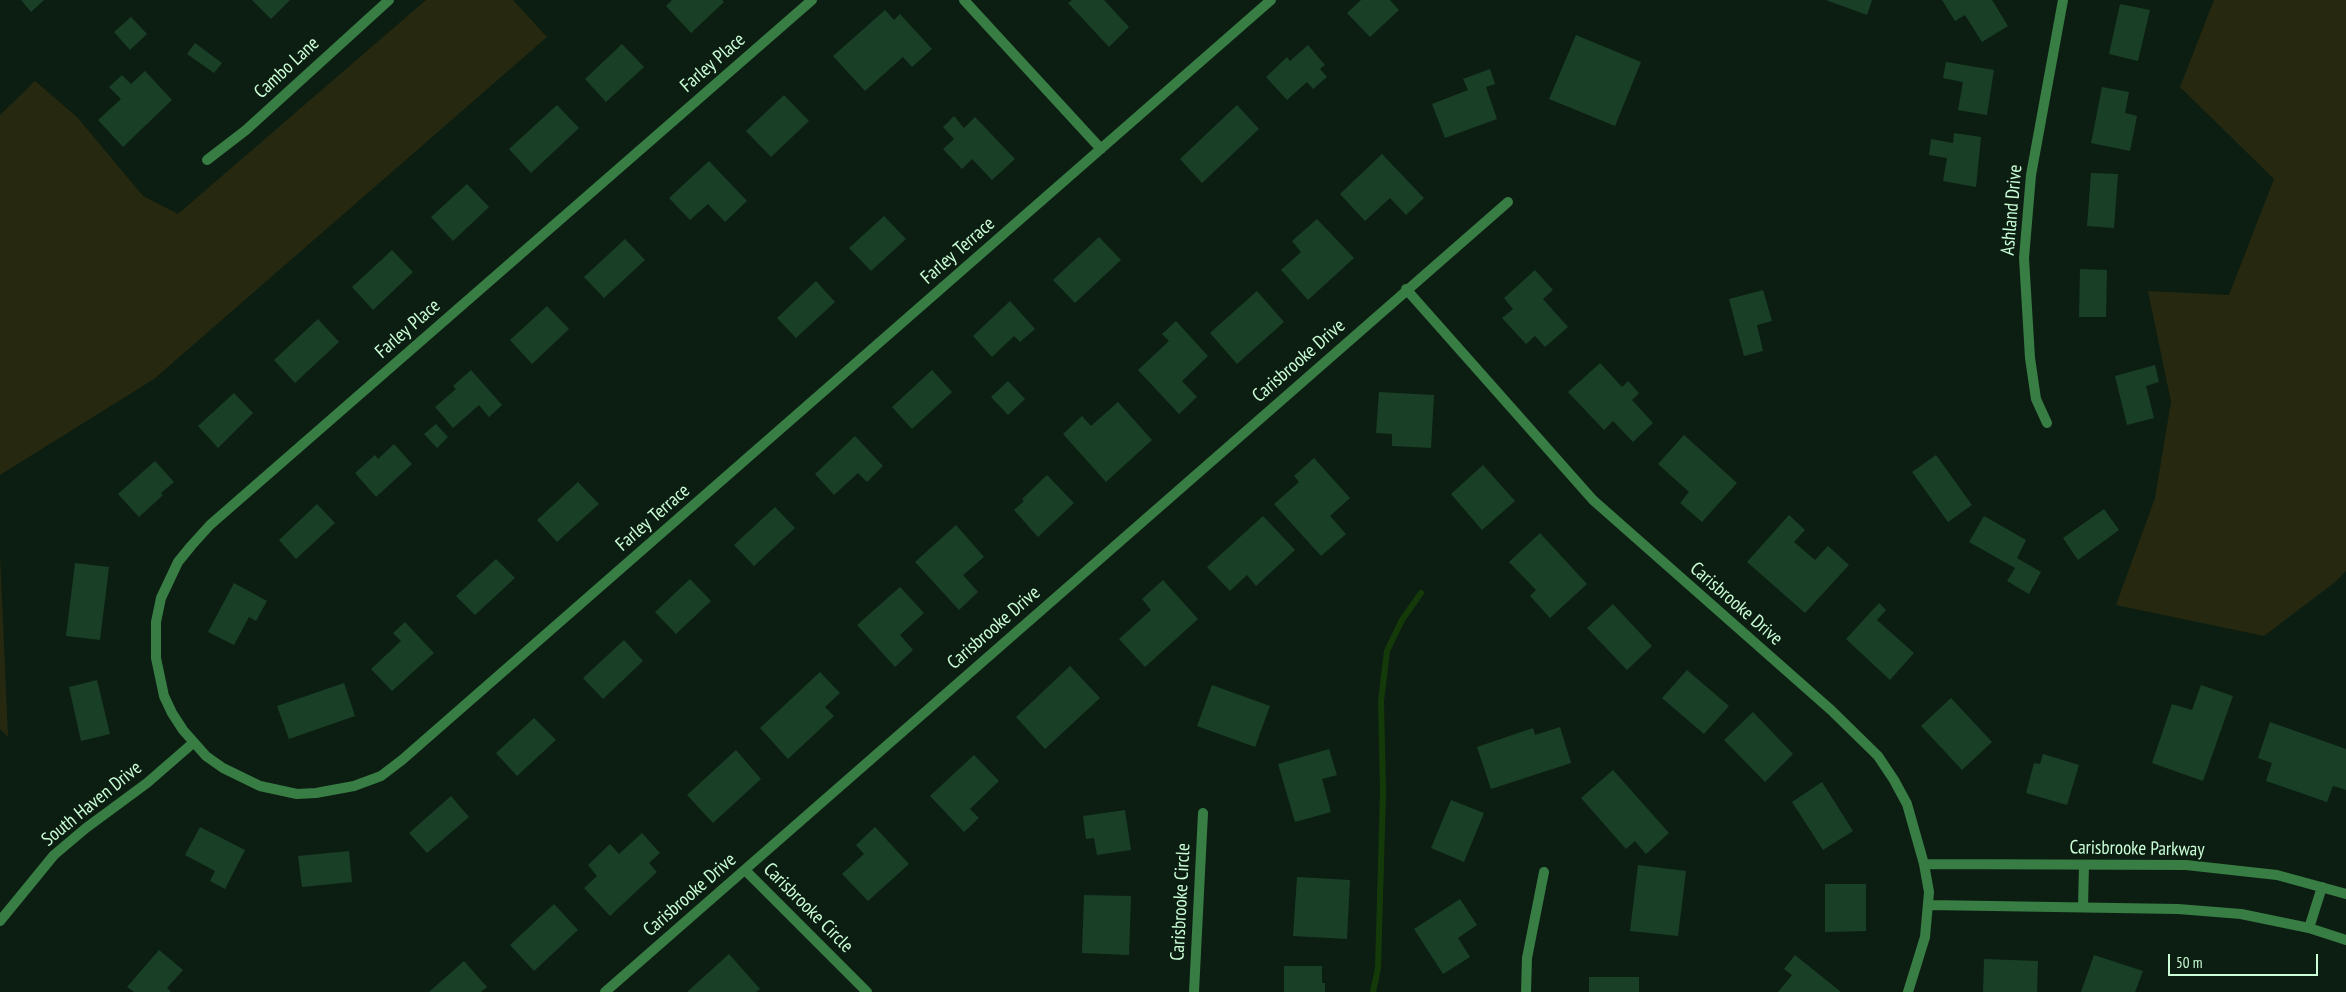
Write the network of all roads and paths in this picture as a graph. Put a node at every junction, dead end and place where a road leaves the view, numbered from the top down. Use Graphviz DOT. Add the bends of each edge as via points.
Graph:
graph roads {
  1 [pos="389,0"];
  2 [pos="812,0"];
  3 [pos="964,0"];
  4 [pos="1271,0"];
  5 [pos="2063,0"];
  6 [pos="1101,149"];
  7 [pos="207,160"];
  8 [pos="1508,202"];
  9 [pos="1406,289"];
  10 [pos="2047,423"];
  11 [pos="193,743"];
  12 [pos="1203,813"];
  13 [pos="1924,864"];
  14 [pos="2084,865"];
  15 [pos="745,870"];
  16 [pos="1544,872"];
  17 [pos="2322,887"];
  18 [pos="2346,894"];
  19 [pos="1929,905"];
  20 [pos="2083,907"];
  21 [pos="0,921"];
  22 [pos="2309,928"];
  23 [pos="2346,940"];
  24 [pos="605,992"];
  25 [pos="867,992"];
  26 [pos="1194,992"];
  27 [pos="1526,992"];
  28 [pos="1908,992"];
  1 -- 7 [label="street, Cambo Lane" via="246,130"];
  2 -- 11 [label="street, Farley Place" via="217,519 191,546 178,562 161,598 155,638 164,696"];
  3 -- 6 [label="street"];
  4 -- 6 [label="street, Farley Terrace"];
  5 -- 10 [label="street, Ashland Drive" via="2031,175 2024,258 2033,383"];
  6 -- 11 [label="street, Farley Terrace" via="381,776 337,790 297,794 278,791 223,768"];
  8 -- 9 [label="street, Carisbrooke Drive"];
  9 -- 13 [label="street, Carisbrooke Drive" via="1593,500 1871,749 1907,804"];
  9 -- 15 [label="street, Carisbrooke Drive"];
  11 -- 21 [label="street, South Haven Drive" via="54,855"];
  12 -- 26 [label="street, Carisbrooke Circle"];
  13 -- 14 [label="street, Carisbrooke Parkway"];
  13 -- 19 [label="street, Carisbrooke Drive"];
  14 -- 17 [label="street, Carisbrooke Parkway" via="2186,866 2277,875"];
  14 -- 20 [label="street"];
  15 -- 24 [label="street, Carisbrooke Drive"];
  15 -- 25 [label="street, Carisbrooke Circle"];
  16 -- 27 [label="street" via="1527,958"];
  17 -- 18 [label="street, Carisbrooke Parkway"];
  17 -- 22 [label="street"];
  19 -- 20 [label="street"];
  19 -- 28 [label="street, Carisbrooke Drive" via="1925,937"];
  20 -- 22 [label="street" via="2241,914"];
  22 -- 23 [label="street"];
}
